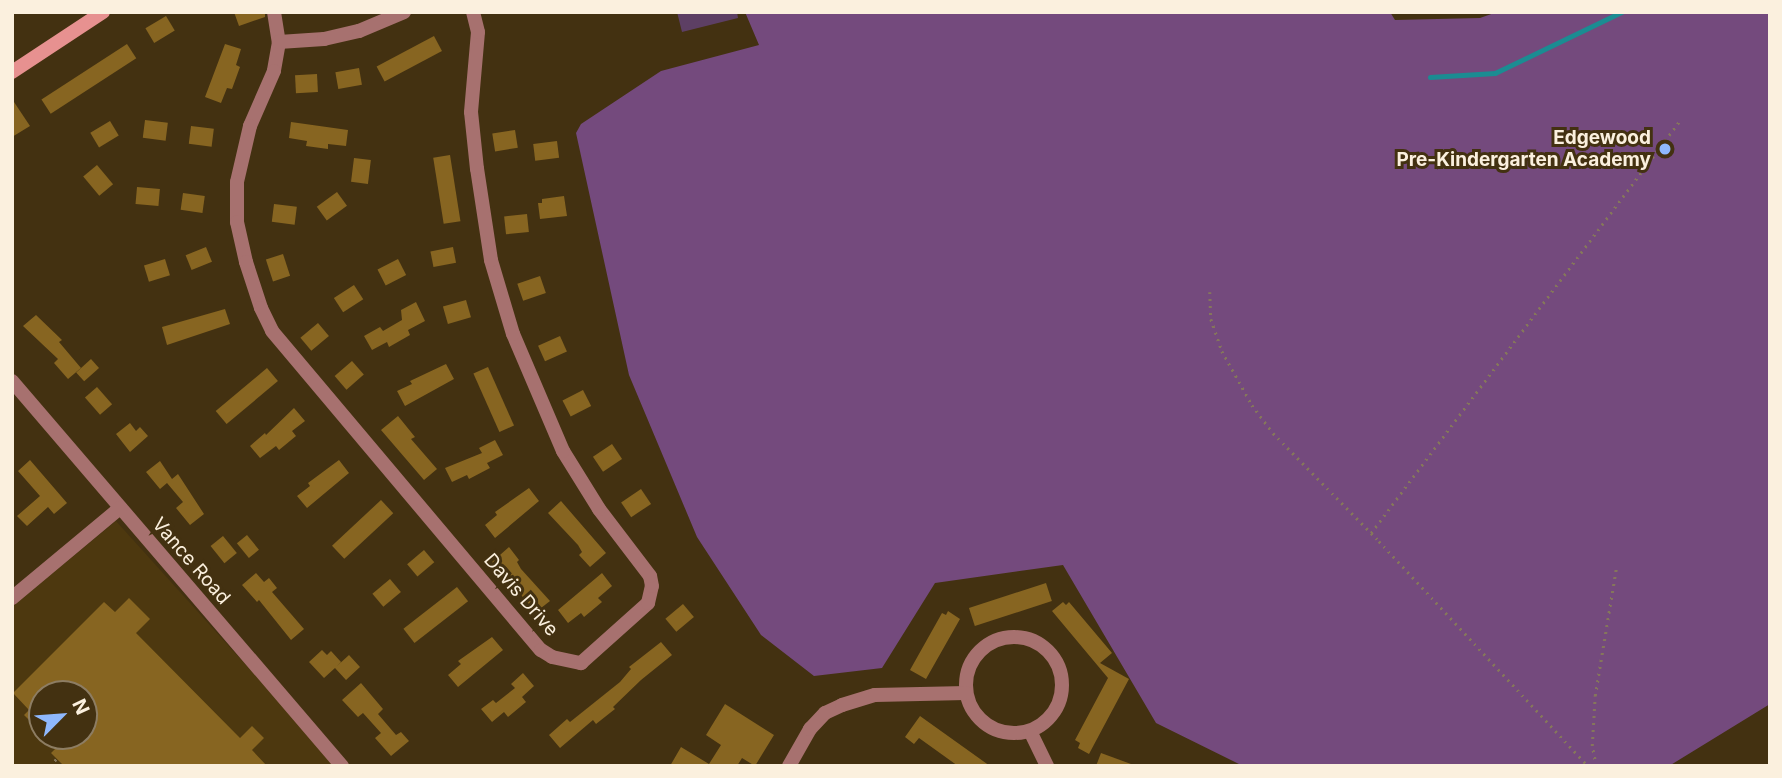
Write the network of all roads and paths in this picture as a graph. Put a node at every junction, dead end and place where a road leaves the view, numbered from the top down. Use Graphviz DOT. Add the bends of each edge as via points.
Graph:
graph roads {
  1 [pos="103,12"];
  2 [pos="274,12"];
  3 [pos="404,12"];
  4 [pos="473,12"];
  5 [pos="279,42"];
  6 [pos="12,72"];
  7 [pos="1681,119"];
  8 [pos="1210,292"];
  9 [pos="12,381"];
  10 [pos="120,508"];
  11 [pos="1371,533"];
  12 [pos="1616,569"];
  13 [pos="12,598"];
  14 [pos="966,693"];
  15 [pos="1030,731"];
  16 [pos="57,758"];
  17 [pos="50,766"];
  18 [pos="342,766"];
  19 [pos="789,766"];
  20 [pos="1048,766"];
  21 [pos="1588,766"];
  22 [pos="1596,766"];
  1 -- 6 [label="main road"];
  2 -- 5 [label="street, Davis Drive"];
  3 -- 5 [label="street" via="359,31"];
  4 -- 5 [label="street, Davis Drive" via="478,32 471,111 477,169 491,260 513,334 563,451 599,509 650,576 652,586 648,603 581,663 541,650 272,331 246,262 237,222 237,182 240,159 274,71"];
  7 -- 11 [label="path"];
  8 -- 11 [label="path" via="1211,319 1222,351 1252,405 1273,433"];
  9 -- 10 [label="street, Vance Road"];
  10 -- 13 [label="street"];
  10 -- 18 [label="street, Vance Road"];
  11 -- 21 [label="path"];
  12 -- 22 [label="path" via="1595,696 1592,746"];
  14 -- 15 [label="street" via="974,712 989,727 1002,732"];
  14 -- 15 [label="street" via="970,664 990,643 1004,637 1035,641 1057,663 1061,694 1046,721"];
  14 -- 19 [label="street" via="875,695 842,705 825,713 810,729"];
  15 -- 20 [label="street"];
  16 -- 17 [label="path"];
}
